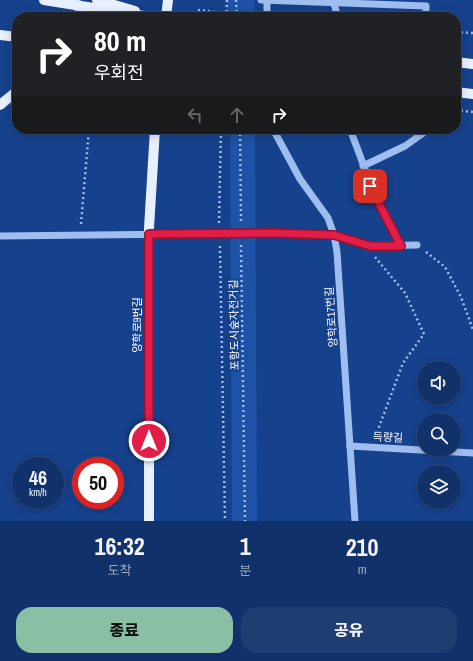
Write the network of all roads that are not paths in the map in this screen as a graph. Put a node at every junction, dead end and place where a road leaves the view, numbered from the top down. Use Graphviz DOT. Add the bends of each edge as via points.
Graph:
graph roads {
  1 [pos="44,0"];
  2 [pos="77,0"];
  3 [pos="98,0"];
  4 [pos="168,0"];
  5 [pos="264,1"];
  6 [pos="334,4"];
  7 [pos="78,12"];
  8 [pos="120,12"];
  9 [pos="135,12"];
  10 [pos="167,12"];
  11 [pos="266,12"];
  12 [pos="336,12"];
  13 [pos="426,12"];
  14 [pos="0,35"];
  15 [pos="12,36"];
  16 [pos="461,63"];
  17 [pos="473,64"];
  18 [pos="461,93"];
  19 [pos="473,94"];
  20 [pos="12,95"];
  21 [pos="0,105"];
  22 [pos="155,134"];
  23 [pos="276,134"];
  24 [pos="352,134"];
  25 [pos="422,134"];
  26 [pos="363,166"];
  27 [pos="149,234"];
  28 [pos="334,235"];
  29 [pos="0,236"];
  30 [pos="417,245"];
  31 [pos="401,246"];
  32 [pos="350,446"];
  33 [pos="473,453"];
  34 [pos="150,521"];
  35 [pos="355,521"];
  1 -- 8 [label="main road, bridge"];
  2 -- 7 [label="street"];
  3 -- 9 [label="main road, bridge"];
  4 -- 10 [label="main road"];
  5 -- 6 [label="street"];
  5 -- 11 [label="street"];
  6 -- 12 [label="street"];
  6 -- 13 [label="street" via="426,6"];
  14 -- 15 [label="main road"];
  16 -- 17 [label="main road"];
  18 -- 19 [label="main road"];
  20 -- 21 [label="main road"];
  22 -- 27 [label="main road, 양학로9번길"];
  23 -- 28 [label="street, 양학로17번길" via="300,179 328,218"];
  24 -- 26 [label="street"];
  25 -- 26 [label="street" via="404,146"];
  26 -- 31 [label="street" via="370,186"];
  27 -- 28 [label="street"];
  27 -- 29 [label="street"];
  27 -- 34 [label="main road, 양학로9번길"];
  28 -- 31 [label="street" via="370,246"];
  28 -- 32 [label="street, 양학로17번길"];
  30 -- 31 [label="street"];
  32 -- 33 [label="street, 득량길"];
  32 -- 35 [label="street, 양학로17번길"];
}
